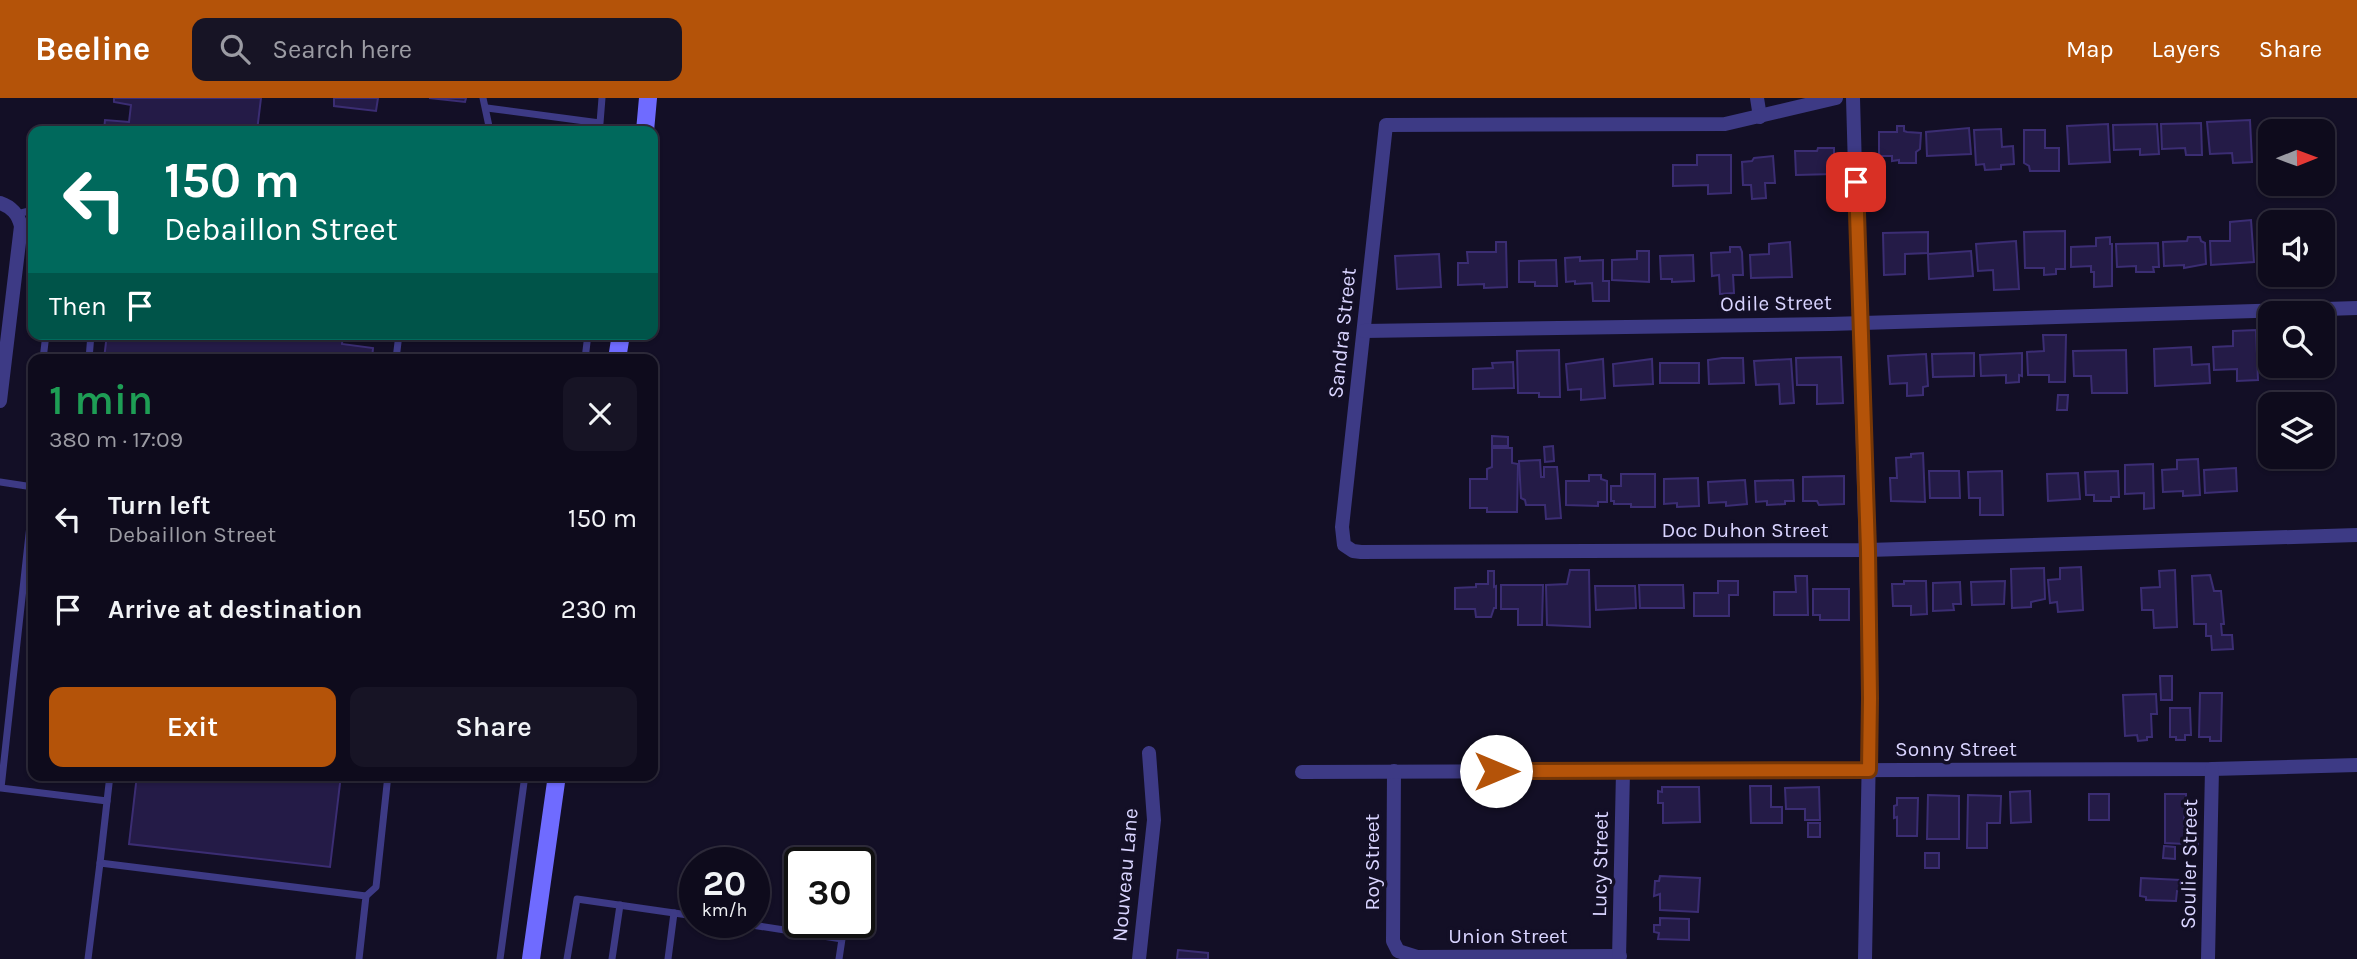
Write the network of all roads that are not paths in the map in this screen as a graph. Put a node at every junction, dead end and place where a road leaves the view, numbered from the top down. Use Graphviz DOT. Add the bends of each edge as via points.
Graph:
graph roads {
  1 [pos="483,98"];
  2 [pos="602,98"];
  3 [pos="648,98"];
  4 [pos="1757,98"];
  5 [pos="1836,98"];
  6 [pos="1853,98"];
  7 [pos="487,108"];
  8 [pos="1760,117"];
  9 [pos="489,126"];
  10 [pos="645,126"];
  11 [pos="0,203"];
  12 [pos="28,211"];
  13 [pos="16,213"];
  14 [pos="2357,308"];
  15 [pos="1860,322"];
  16 [pos="1364,331"];
  17 [pos="0,401"];
  18 [pos="0,482"];
  19 [pos="28,486"];
  20 [pos="2357,535"];
  21 [pos="1344,545"];
  22 [pos="1868,550"];
  23 [pos="28,565"];
  24 [pos="22,600"];
  25 [pos="28,601"];
  26 [pos="1149,754"];
  27 [pos="2357,765"];
  28 [pos="2212,769"];
  29 [pos="1869,770"];
  30 [pos="1394,771"];
  31 [pos="1623,771"];
  32 [pos="1302,772"];
  33 [pos="109,781"];
  34 [pos="387,781"];
  35 [pos="524,781"];
  36 [pos="556,781"];
  37 [pos="107,801"];
  38 [pos="100,863"];
  39 [pos="366,896"];
  40 [pos="620,905"];
  41 [pos="674,913"];
  42 [pos="679,914"];
  43 [pos="770,928"];
  44 [pos="1398,951"];
  45 [pos="535,958"];
  46 [pos="1619,958"];
  47 [pos="88,959"];
  48 [pos="359,959"];
  49 [pos="500,959"];
  50 [pos="567,959"];
  51 [pos="612,959"];
  52 [pos="668,959"];
  53 [pos="839,959"];
  54 [pos="1139,959"];
  55 [pos="1865,959"];
  56 [pos="2208,959"];
  1 -- 7 [label="lane"];
  2 -- 7 [label="lane" via="600,124"];
  3 -- 10 [label="street"];
  4 -- 8 [label="street"];
  5 -- 8 [label="street"];
  6 -- 15 [label="street"];
  7 -- 9 [label="lane"];
  8 -- 16 [label="street, Sandra Street" via="1725,124 1385,125"];
  11 -- 13 [label="street"];
  12 -- 13 [label="lane"];
  13 -- 17 [label="street" via="21,226"];
  14 -- 15 [label="street, Odile Street"];
  15 -- 16 [label="street, Odile Street"];
  15 -- 22 [label="street"];
  16 -- 21 [label="street, Sandra Street" via="1342,527"];
  18 -- 19 [label="lane"];
  20 -- 22 [label="street, Doc Duhon Street"];
  21 -- 22 [label="street, Doc Duhon Street" via="1361,552"];
  22 -- 29 [label="street"];
  23 -- 24 [label="lane"];
  24 -- 25 [label="lane"];
  24 -- 37 [label="lane" via="1,788"];
  26 -- 54 [label="street, Nouveau Lane" via="1154,820"];
  27 -- 28 [label="street, Sonny Street"];
  28 -- 29 [label="street, Sonny Street"];
  28 -- 56 [label="street, Soulier Street"];
  29 -- 31 [label="street, Sonny Street"];
  29 -- 55 [label="street"];
  30 -- 31 [label="street, Sonny Street"];
  30 -- 32 [label="street, Sonny Street"];
  30 -- 44 [label="street, Roy Street" via="1393,941"];
  31 -- 46 [label="street, Lucy Street"];
  33 -- 37 [label="lane"];
  34 -- 39 [label="lane" via="376,887"];
  35 -- 49 [label="lane"];
  36 -- 45 [label="street"];
  37 -- 38 [label="lane"];
  38 -- 39 [label="lane"];
  38 -- 47 [label="lane"];
  39 -- 48 [label="lane"];
  40 -- 41 [label="lane"];
  40 -- 50 [label="lane" via="577,899"];
  40 -- 51 [label="lane"];
  41 -- 42 [label="lane"];
  41 -- 52 [label="lane"];
  43 -- 53 [label="lane" via="842,939"];
  44 -- 46 [label="street, Union Street" via="1418,957"];
}
